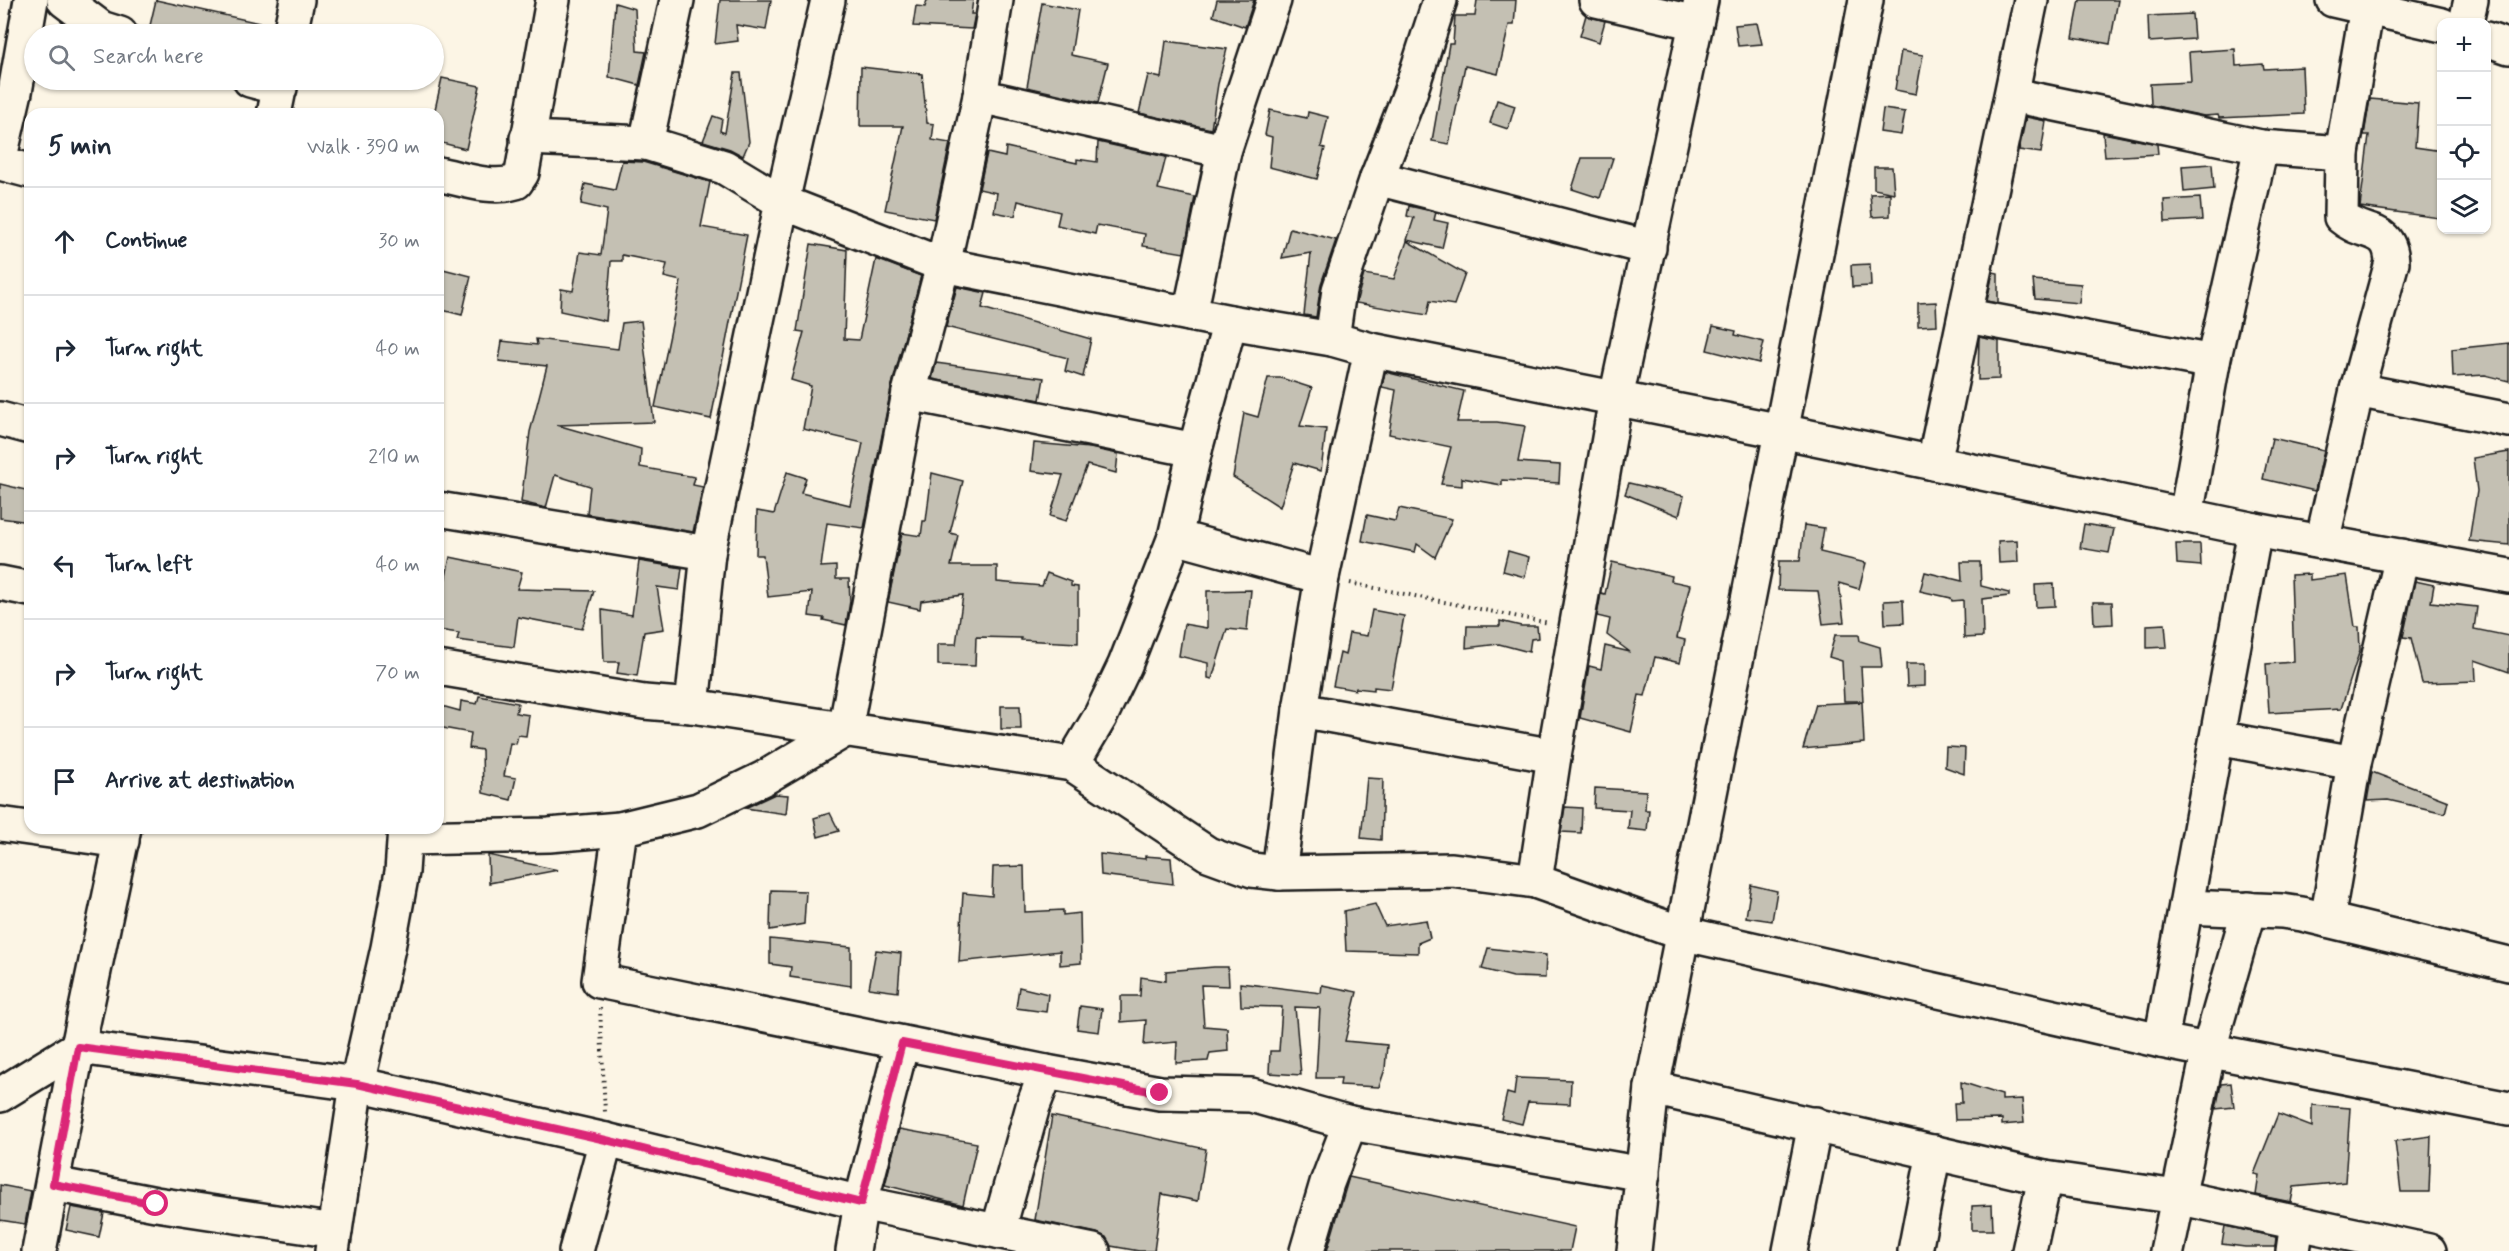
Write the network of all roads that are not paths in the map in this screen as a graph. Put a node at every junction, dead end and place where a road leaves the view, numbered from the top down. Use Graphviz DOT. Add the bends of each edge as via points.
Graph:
graph roads {
  1 [pos="31,0"];
  2 [pos="64,0"];
  3 [pos="297,0"];
  4 [pos="553,0"];
  5 [pos="677,0"];
  6 [pos="828,0"];
  7 [pos="996,0"];
  8 [pos="1274,0"];
  9 [pos="1440,0"];
  10 [pos="1596,0"];
  11 [pos="1866,0"];
  12 [pos="2031,0"];
  13 [pos="2332,0"];
  14 [pos="2471,0"];
  15 [pos="2367,7"];
  16 [pos="1699,11"];
  17 [pos="2467,18"];
  18 [pos="25,24"];
  19 [pos="96,24"];
  20 [pos="292,24"];
  21 [pos="2437,24"];
  22 [pos="24,27"];
  23 [pos="2491,40"];
  24 [pos="2509,47"];
  25 [pos="8,90"];
  26 [pos="2013,95"];
  27 [pos="980,96"];
  28 [pos="527,138"];
  29 [pos="646,143"];
  30 [pos="2261,147"];
  31 [pos="1224,151"];
  32 [pos="2342,153"];
  33 [pos="0,157"];
  34 [pos="0,163"];
  35 [pos="24,169"];
  36 [pos="444,175"];
  37 [pos="1377,178"];
  38 [pos="782,202"];
  39 [pos="1649,248"];
  40 [pos="944,265"];
  41 [pos="1190,314"];
  42 [pos="1967,316"];
  43 [pos="1230,322"];
  44 [pos="1332,339"];
  45 [pos="1371,350"];
  46 [pos="2213,362"];
  47 [pos="2356,390"];
  48 [pos="909,393"];
  49 [pos="1616,398"];
  50 [pos="0,419"];
  51 [pos="2509,420"];
  52 [pos="24,425"];
  53 [pos="1780,431"];
  54 [pos="1195,450"];
  55 [pos="1934,463"];
  56 [pos="444,510"];
  57 [pos="2186,516"];
  58 [pos="2255,530"];
  59 [pos="1175,537"];
  60 [pos="2322,542"];
  61 [pos="708,553"];
  62 [pos="2402,556"];
  63 [pos="2509,576"];
  64 [pos="1322,577"];
  65 [pos="0,583"];
  66 [pos="24,587"];
  67 [pos="444,669"];
  68 [pos="692,706"];
  69 [pos="1300,710"];
  70 [pos="845,730"];
  71 [pos="2217,738"];
  72 [pos="1554,756"];
  73 [pos="2354,763"];
  74 [pos="1072,764"];
  75 [pos="0,824"];
  76 [pos="24,826"];
  77 [pos="620,829"];
  78 [pos="123,834"];
  79 [pos="405,834"];
  80 [pos="444,834"];
  81 [pos="1279,873"];
  82 [pos="1536,881"];
  83 [pos="2186,908"];
  84 [pos="2249,909"];
  85 [pos="2327,920"];
  86 [pos="1681,933"];
  87 [pos="2509,964"];
  88 [pos="2161,1041"];
  89 [pos="902,1043"];
  90 [pos="78,1047"];
  91 [pos="2208,1049"];
  92 [pos="1046,1072"];
  93 [pos="357,1084"];
  94 [pos="1652,1088"];
  95 [pos="0,1095"];
  96 [pos="2509,1109"];
  97 [pos="1350,1123"];
  98 [pos="1815,1124"];
  99 [pos="606,1140"];
  100 [pos="1934,1152"];
  101 [pos="1643,1174"];
  102 [pos="2045,1178"];
  103 [pos="53,1184"];
  104 [pos="2177,1197"];
  105 [pos="861,1203"];
  106 [pos="998,1231"];
  107 [pos="2295,1237"];
  108 [pos="333,1241"];
  109 [pos="39,1251"];
  110 [pos="576,1251"];
  111 [pos="854,1251"];
  112 [pos="1093,1251"];
  113 [pos="1307,1251"];
  114 [pos="1634,1251"];
  115 [pos="1791,1251"];
  116 [pos="1915,1251"];
  117 [pos="2029,1251"];
  118 [pos="2167,1251"];
  119 [pos="2429,1251"];
  1 -- 18 [label="street"];
  2 -- 19 [label="street"];
  3 -- 20 [label="street"];
  4 -- 28 [label="street"];
  5 -- 29 [label="street"];
  6 -- 38 [label="street"];
  7 -- 27 [label="street"];
  8 -- 31 [label="street"];
  9 -- 37 [label="street"];
  10 -- 16 [label="street"];
  11 -- 53 [label="street"];
  12 -- 26 [label="street"];
  13 -- 15 [label="street"];
  14 -- 17 [label="street"];
  15 -- 21 [label="street"];
  15 -- 32 [label="street"];
  16 -- 39 [label="street"];
  22 -- 25 [label="street"];
  23 -- 24 [label="street"];
  25 -- 33 [label="street"];
  26 -- 30 [label="street"];
  26 -- 42 [label="street"];
  27 -- 31 [label="street"];
  27 -- 40 [label="street"];
  28 -- 29 [label="street"];
  28 -- 36 [label="street" via="522,173 516,182 488,185"];
  29 -- 38 [label="street" via="724,167"];
  30 -- 32 [label="street"];
  30 -- 46 [label="street"];
  31 -- 41 [label="street"];
  32 -- 47 [label="street" via="2341,217 2384,238 2391,248 2392,262"];
  34 -- 35 [label="street"];
  37 -- 39 [label="street"];
  37 -- 44 [label="street" via="1339,290"];
  38 -- 40 [label="street"];
  38 -- 61 [label="street"];
  39 -- 49 [label="street"];
  40 -- 41 [label="street"];
  40 -- 48 [label="street"];
  41 -- 43 [label="street"];
  42 -- 46 [label="street"];
  42 -- 55 [label="street"];
  43 -- 44 [label="street"];
  43 -- 54 [label="street"];
  44 -- 45 [label="street"];
  45 -- 49 [label="street"];
  45 -- 64 [label="street"];
  46 -- 57 [label="street"];
  47 -- 51 [label="street"];
  47 -- 60 [label="street"];
  48 -- 54 [label="street"];
  48 -- 70 [label="street"];
  49 -- 53 [label="street"];
  49 -- 72 [label="street"];
  50 -- 52 [label="street"];
  53 -- 55 [label="street"];
  53 -- 86 [label="street"];
  54 -- 59 [label="street"];
  55 -- 57 [label="street"];
  56 -- 61 [label="street"];
  57 -- 58 [label="street"];
  58 -- 60 [label="street"];
  58 -- 71 [label="street"];
  59 -- 64 [label="street"];
  59 -- 74 [label="street" via="1125,665"];
  60 -- 62 [label="street"];
  61 -- 68 [label="street"];
  62 -- 63 [label="street"];
  62 -- 73 [label="street"];
  64 -- 69 [label="street"];
  65 -- 66 [label="street"];
  67 -- 68 [label="street" via="644,702"];
  68 -- 70 [label="street"];
  69 -- 72 [label="street"];
  69 -- 81 [label="street"];
  70 -- 74 [label="street"];
  70 -- 77 [label="street" via="764,778 698,810"];
  71 -- 73 [label="street"];
  71 -- 83 [label="street"];
  72 -- 82 [label="street"];
  73 -- 85 [label="street"];
  74 -- 81 [label="street" via="1208,854 1252,870"];
  75 -- 76 [label="street"];
  77 -- 80 [label="street" via="549,836"];
  77 -- 89 [label="street" via="599,981"];
  78 -- 90 [label="street"];
  79 -- 93 [label="street" via="388,948"];
  81 -- 82 [label="street" via="1452,870"];
  82 -- 86 [label="street"];
  83 -- 84 [label="street"];
  83 -- 88 [label="street"];
  84 -- 85 [label="street"];
  84 -- 91 [label="street"];
  85 -- 87 [label="street"];
  86 -- 88 [label="street"];
  86 -- 94 [label="street"];
  88 -- 91 [label="street"];
  89 -- 92 [label="street"];
  89 -- 105 [label="street"];
  90 -- 93 [label="street"];
  90 -- 95 [label="street"];
  90 -- 103 [label="street"];
  91 -- 96 [label="street"];
  91 -- 104 [label="street"];
  92 -- 97 [label="street" via="1160,1093 1251,1095"];
  92 -- 106 [label="street"];
  93 -- 99 [label="street"];
  93 -- 108 [label="street"];
  94 -- 98 [label="street"];
  94 -- 101 [label="street"];
  97 -- 101 [label="street"];
  97 -- 113 [label="street"];
  98 -- 100 [label="street"];
  98 -- 115 [label="street"];
  99 -- 105 [label="street"];
  99 -- 110 [label="street"];
  100 -- 102 [label="street"];
  100 -- 116 [label="street"];
  101 -- 114 [label="street"];
  102 -- 104 [label="street"];
  102 -- 117 [label="street"];
  103 -- 108 [label="street"];
  103 -- 109 [label="street"];
  104 -- 107 [label="street"];
  104 -- 118 [label="street"];
  105 -- 106 [label="street"];
  105 -- 111 [label="street"];
  106 -- 112 [label="street"];
  107 -- 119 [label="street"];
}
